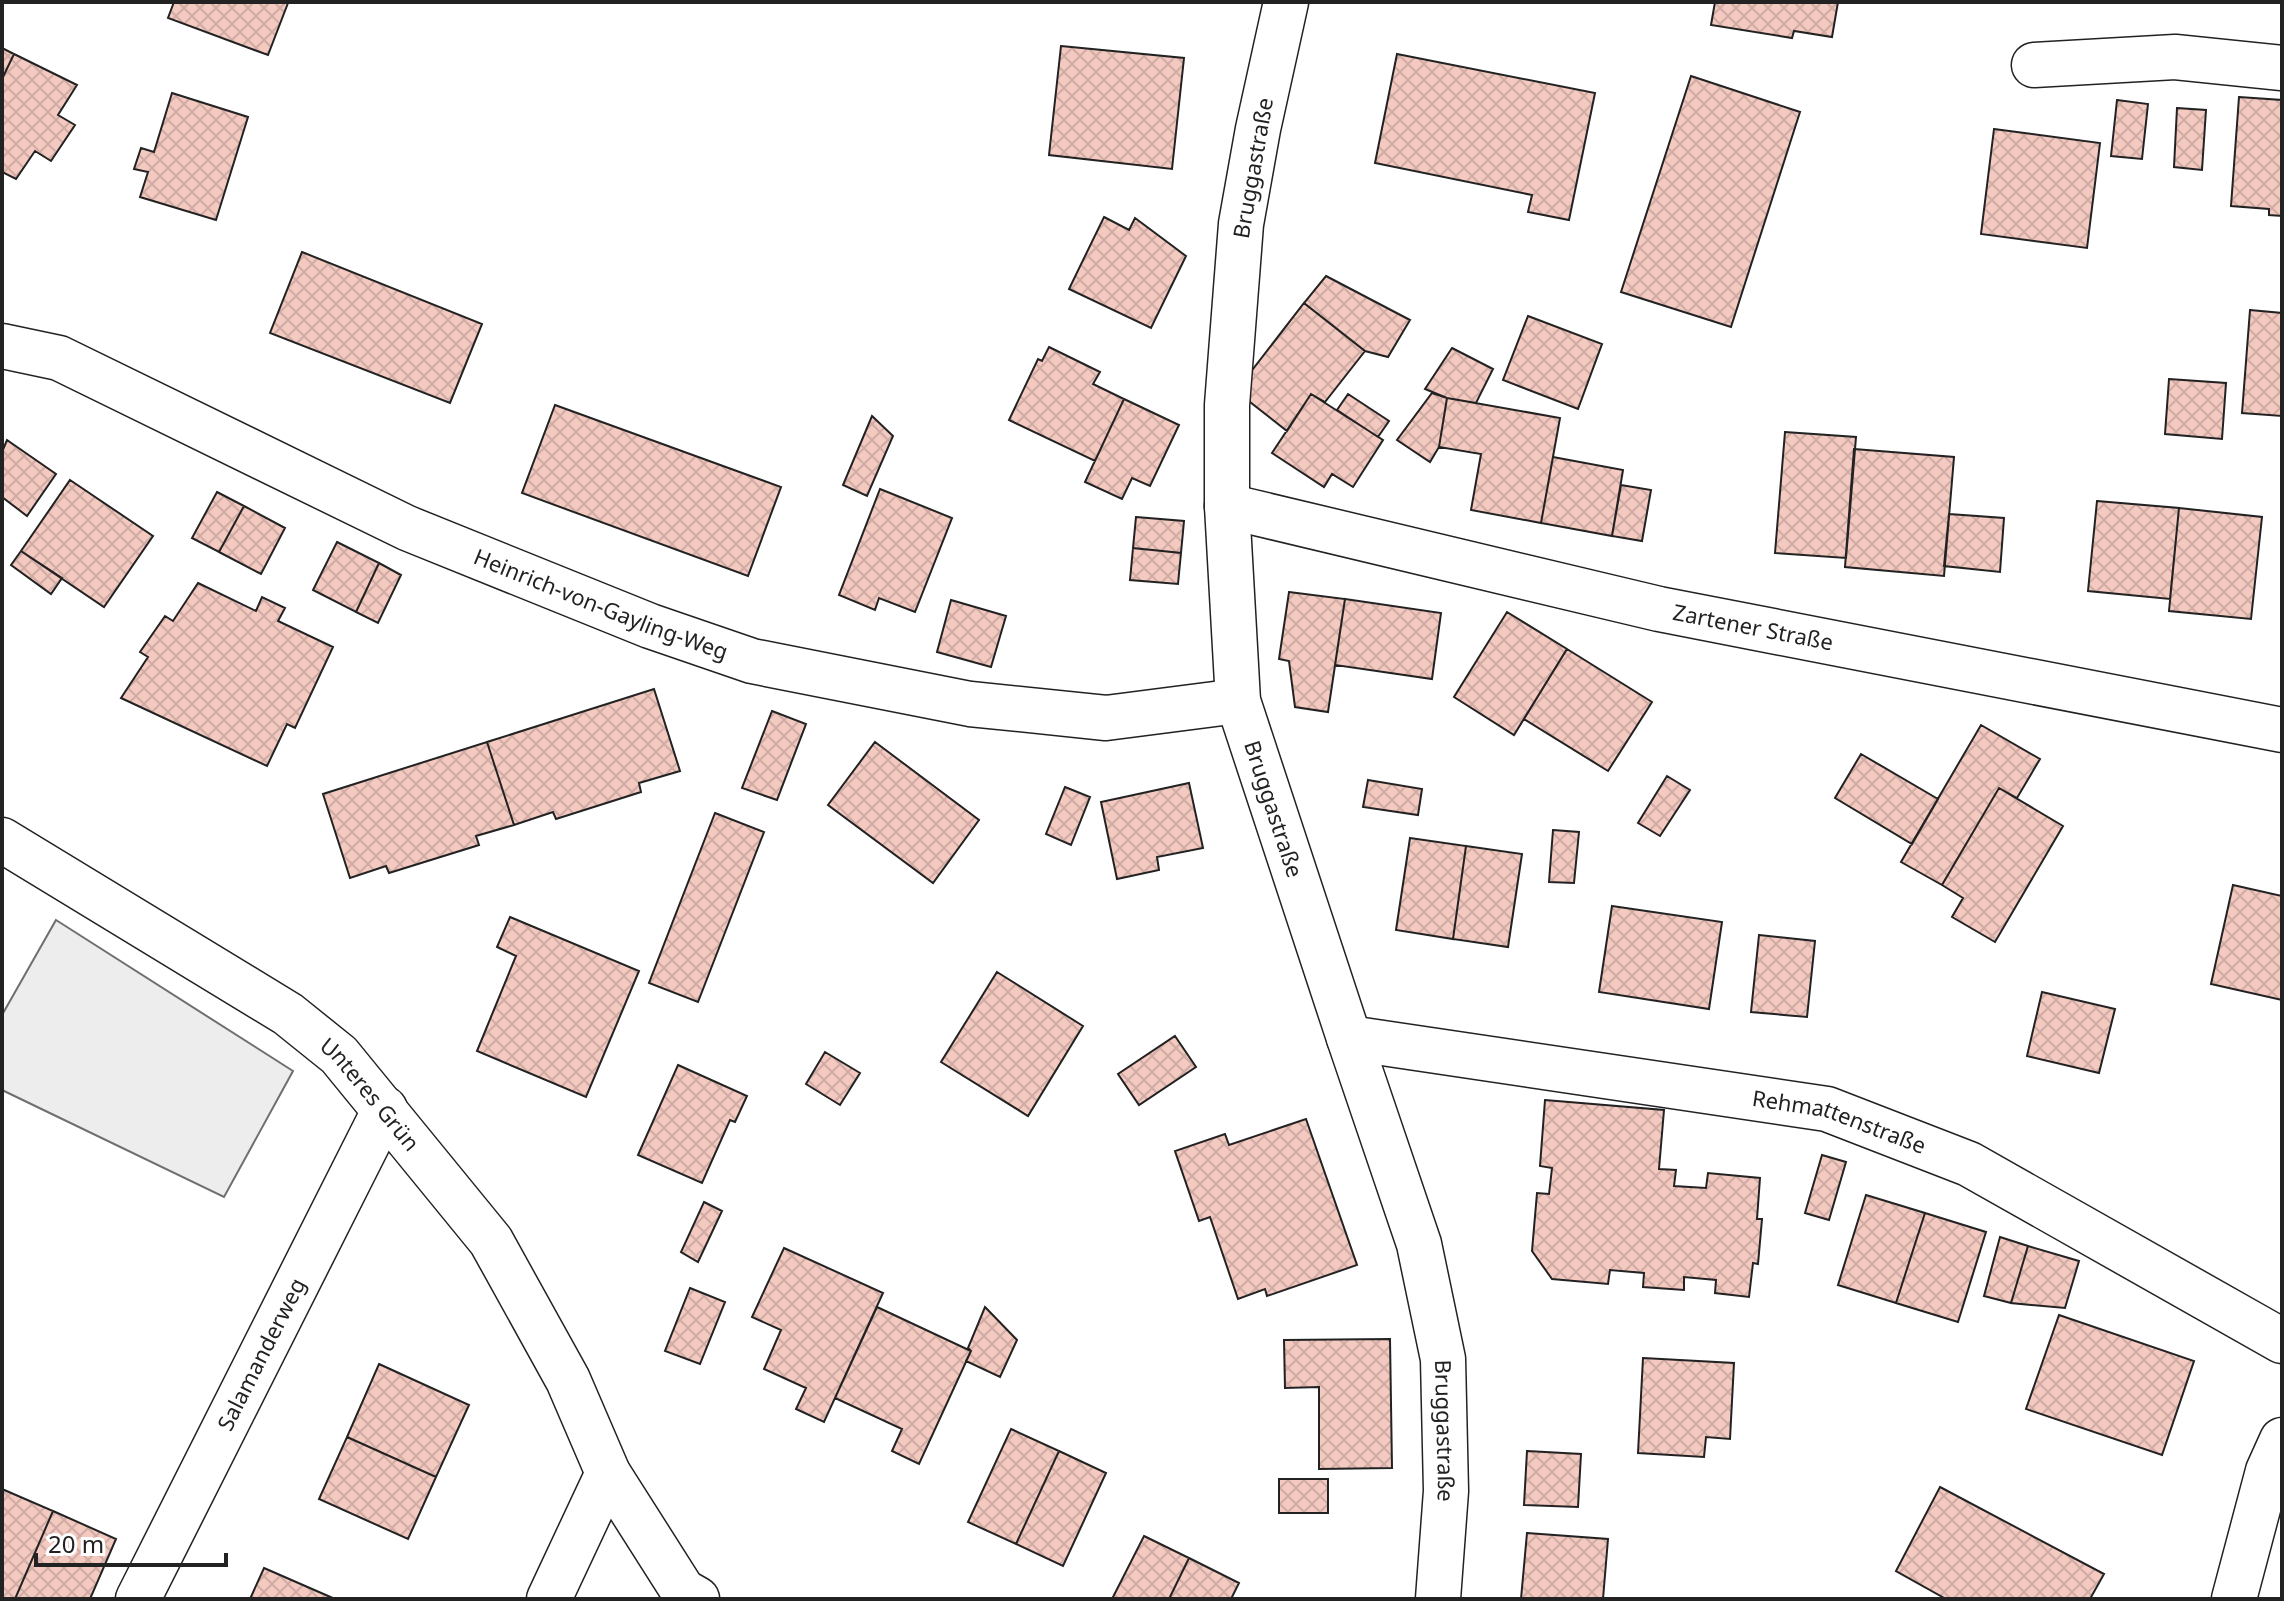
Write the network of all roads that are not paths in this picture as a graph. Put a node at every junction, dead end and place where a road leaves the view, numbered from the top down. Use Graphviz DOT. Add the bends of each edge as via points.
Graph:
graph roads {
  1 [pos="1286,2"];
  2 [pos="2034,65"];
  3 [pos="2282,68"];
  4 [pos="2,346"];
  5 [pos="1227,506"];
  6 [pos="1238,701"];
  7 [pos="2282,730"];
  8 [pos="2,840"];
  9 [pos="1349,1038"];
  10 [pos="385,1109"];
  11 [pos="2282,1341"];
  12 [pos="2277,1463"];
  13 [pos="608,1473"];
  14 [pos="138,1599"];
  15 [pos="549,1599"];
  16 [pos="697,1599"];
  17 [pos="1438,1599"];
  18 [pos="2234,1599"];
  1 -- 5 [label="street, Bruggastraße" via="1241,224 1227,405"];
  2 -- 3 [label="street" via="2175,57"];
  4 -- 6 [label="street, Heinrich-von-Gayling-Weg" via="59,358 407,528 650,626 752,661 970,704 1106,718"];
  5 -- 6 [label="street, Bruggastraße"];
  5 -- 7 [label="street, Zartener Straße" via="1659,609"];
  6 -- 9 [label="street, Bruggastraße"];
  8 -- 10 [label="street, Unteres Grün" via="288,1014 339,1055"];
  9 -- 11 [label="street, Rehmattenstraße" via="1827,1109 1969,1164"];
  9 -- 17 [label="street, Bruggastraße" via="1419,1244 1443,1359 1446,1491"];
  10 -- 13 [label="street, Unteres Grün" via="491,1241 568,1380"];
  10 -- 14 [label="street, Salamanderweg"];
  12 -- 18 [label="street"];
  13 -- 15 [label="street"];
  13 -- 16 [label="street, Unteres Grün" via="683,1591"];
}
